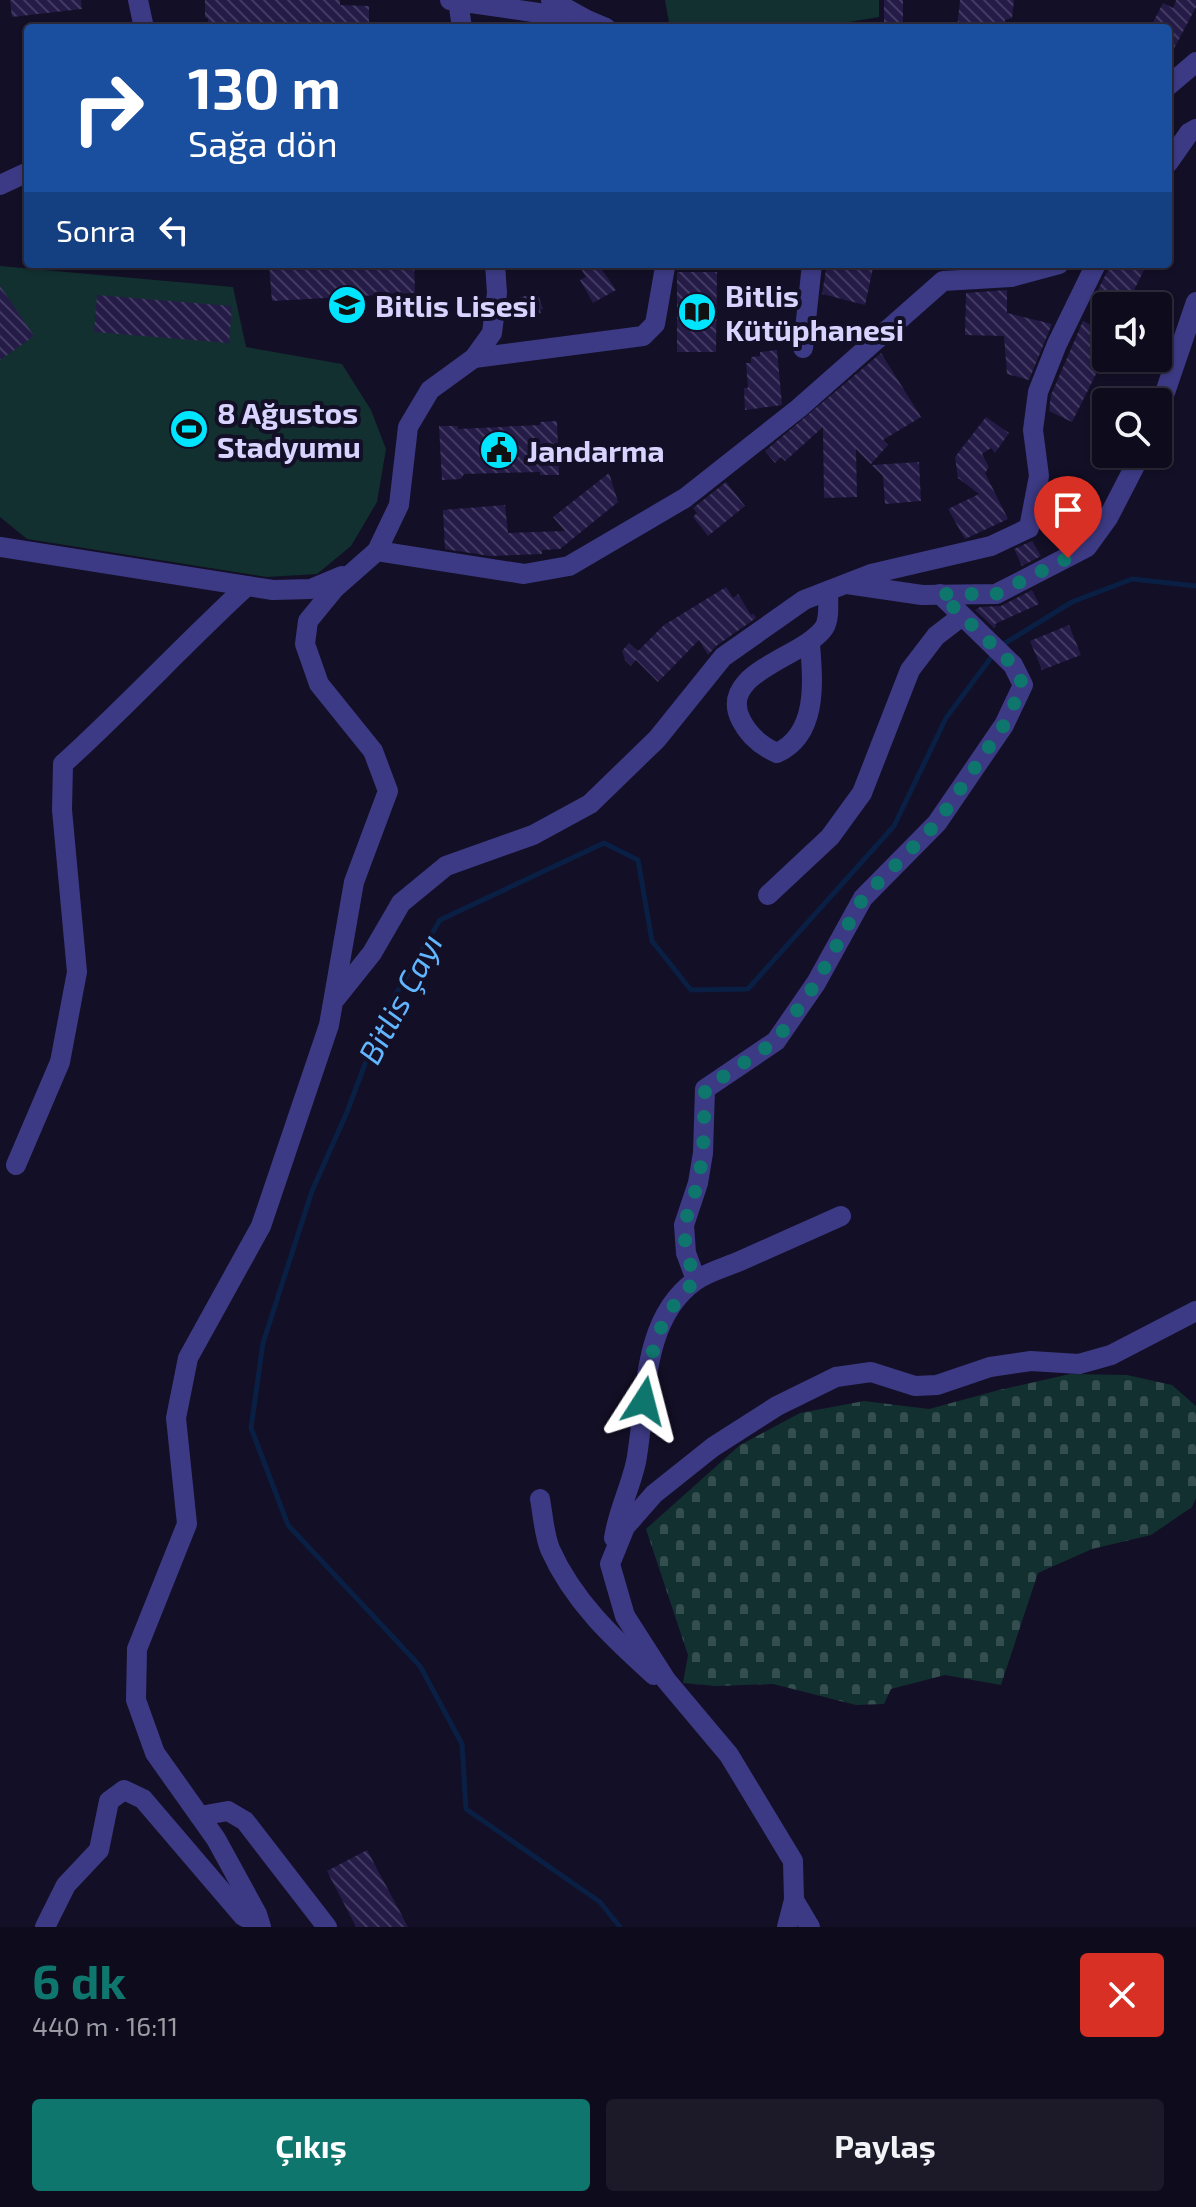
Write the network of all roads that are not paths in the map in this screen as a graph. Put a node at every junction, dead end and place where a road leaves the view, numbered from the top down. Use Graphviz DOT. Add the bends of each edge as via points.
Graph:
graph roads {
  1 [pos="138,0"];
  2 [pos="551,0"];
  3 [pos="455,1"];
  4 [pos="497,4"];
  5 [pos="587,20"];
  6 [pos="143,24"];
  7 [pos="461,24"];
  8 [pos="495,24"];
  9 [pos="596,24"];
  10 [pos="1196,62"];
  11 [pos="1172,83"];
  12 [pos="1196,129"];
  13 [pos="1172,157"];
  14 [pos="24,174"];
  15 [pos="0,185"];
  16 [pos="495,268"];
  17 [pos="665,268"];
  18 [pos="812,268"];
  19 [pos="996,268"];
  20 [pos="1044,268"];
  21 [pos="1094,268"];
  22 [pos="1011,277"];
  23 [pos="1196,302"];
  24 [pos="803,348"];
  25 [pos="474,358"];
  26 [pos="1167,388"];
  27 [pos="1134,468"];
  28 [pos="0,547"];
  29 [pos="377,551"];
  30 [pos="353,572"];
  31 [pos="247,586"];
  32 [pos="837,587"];
  33 [pos="940,594"];
  34 [pos="962,616"];
  35 [pos="810,644"];
  36 [pos="768,895"];
  37 [pos="334,1000"];
  38 [pos="16,1165"];
  39 [pos="841,1216"];
  40 [pos="696,1280"];
  41 [pos="1196,1311"];
  42 [pos="540,1499"];
  43 [pos="610,1564"];
  44 [pos="687,1705"];
  45 [pos="200,1816"];
  46 [pos="794,1900"];
  47 [pos="260,1926"];
  48 [pos="45,1927"];
  49 [pos="327,1927"];
  50 [pos="787,1927"];
  51 [pos="810,1927"];
  1 -- 6 [label="street"];
  2 -- 5 [label="street"];
  3 -- 4 [label="street"];
  3 -- 7 [label="street"];
  4 -- 5 [label="street"];
  4 -- 8 [label="street"];
  5 -- 9 [label="street"];
  10 -- 11 [label="street"];
  12 -- 13 [label="street"];
  14 -- 15 [label="street"];
  16 -- 25 [label="street" via="492,333"];
  17 -- 25 [label="street" via="655,324 643,336"];
  18 -- 24 [label="street"];
  19 -- 22 [label="street"];
  20 -- 22 [label="street"];
  21 -- 32 [label="street" via="1038,392 1033,430 1039,476 1029,528 991,546"];
  22 -- 29 [label="street" via="943,281 799,408 685,498 569,566 524,574"];
  23 -- 26 [label="street"];
  25 -- 29 [label="street" via="430,390 408,427 399,505"];
  27 -- 33 [label="street" via="1087,547 996,594"];
  28 -- 31 [label="street"];
  29 -- 30 [label="street"];
  30 -- 31 [label="street" via="311,589"];
  30 -- 37 [label="street" via="308,621 305,644 319,684 373,751 388,791 354,882"];
  31 -- 38 [label="street" via="63,764 62,810 77,972 60,1062"];
  32 -- 33 [label="street"];
  32 -- 35 [label="street" via="827,625"];
  32 -- 37 [label="street" via="804,600 723,657 657,739 590,804 533,835 446,866 401,903 372,953"];
  33 -- 34 [label="street"];
  34 -- 36 [label="street" via="936,636 910,670 862,793 830,837"];
  34 -- 40 [label="street" via="1013,665 1023,685 1004,725 937,823 863,898 816,983 776,1041 705,1089 703,1153 684,1225 686,1253"];
  35 -- 35 [label="street" via="755,672 737,694 735,709 746,730 777,753 792,746 805,723 811,702"];
  37 -- 45 [label="street" via="261,1226 188,1358 176,1418 187,1524 137,1649 136,1700 155,1753"];
  39 -- 40 [label="street"];
  40 -- 43 [label="street" via="659,1326 635,1463 618,1511"];
  41 -- 43 [label="street" via="1111,1355 1079,1364 1031,1361 990,1367 937,1385 915,1386 871,1372 836,1377 713,1447 654,1494 625,1527"];
  42 -- 44 [label="street" via="550,1547 576,1595 603,1628"];
  43 -- 44 [label="street" via="625,1616"];
  44 -- 46 [label="street" via="729,1755 793,1861"];
  45 -- 47 [label="street"];
  45 -- 49 [label="street" via="228,1811 245,1821"];
  46 -- 50 [label="street"];
  46 -- 51 [label="street"];
  47 -- 48 [label="street" via="243,1916 143,1799 124,1790 109,1801 99,1850 66,1885"];
}
